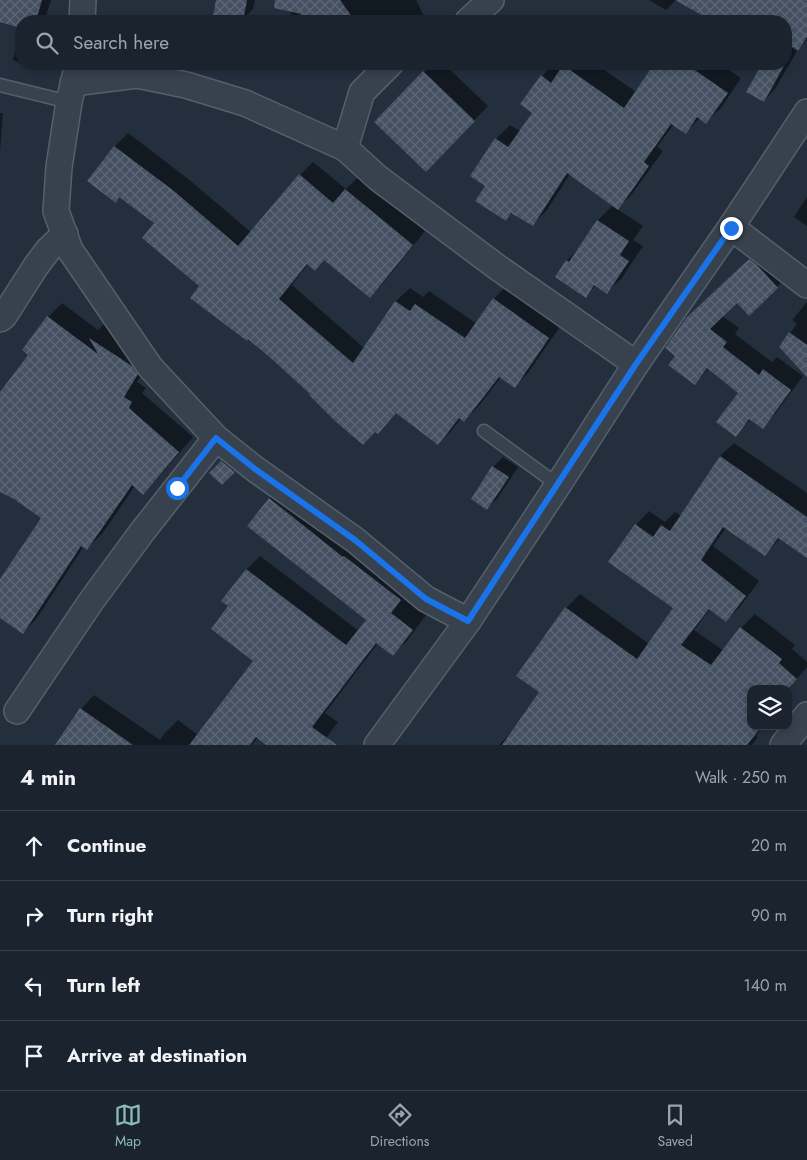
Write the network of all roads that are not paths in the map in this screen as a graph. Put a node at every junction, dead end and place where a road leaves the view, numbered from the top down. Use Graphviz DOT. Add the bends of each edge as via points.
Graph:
graph roads {
  1 [pos="83,0"];
  2 [pos="491,0"];
  3 [pos="82,15"];
  4 [pos="475,15"];
  5 [pos="384,70"];
  6 [pos="73,83"];
  7 [pos="0,85"];
  8 [pos="807,112"];
  9 [pos="345,148"];
  10 [pos="731,228"];
  11 [pos="65,234"];
  12 [pos="807,285"];
  13 [pos="0,319"];
  14 [pos="636,364"];
  15 [pos="484,431"];
  16 [pos="216,438"];
  17 [pos="558,485"];
  18 [pos="468,621"];
  19 [pos="17,711"];
  20 [pos="807,715"];
  21 [pos="377,745"];
  22 [pos="783,745"];
  1 -- 3 [label="street"];
  2 -- 4 [label="street"];
  5 -- 9 [label="street" via="362,92"];
  6 -- 7 [label="lane"];
  6 -- 9 [label="street" via="137,75 186,85 244,103"];
  6 -- 11 [label="street" via="59,167 56,211"];
  8 -- 10 [label="street"];
  9 -- 14 [label="street" via="378,178 497,267"];
  10 -- 12 [label="street"];
  10 -- 14 [label="street"];
  11 -- 13 [label="street" via="48,250"];
  11 -- 16 [label="street" via="70,250 150,367"];
  14 -- 17 [label="street"];
  15 -- 17 [label="lane"];
  16 -- 18 [label="street" via="355,540 426,599"];
  16 -- 19 [label="street" via="92,600"];
  17 -- 18 [label="street"];
  18 -- 21 [label="street"];
  20 -- 22 [label="street"];
}
